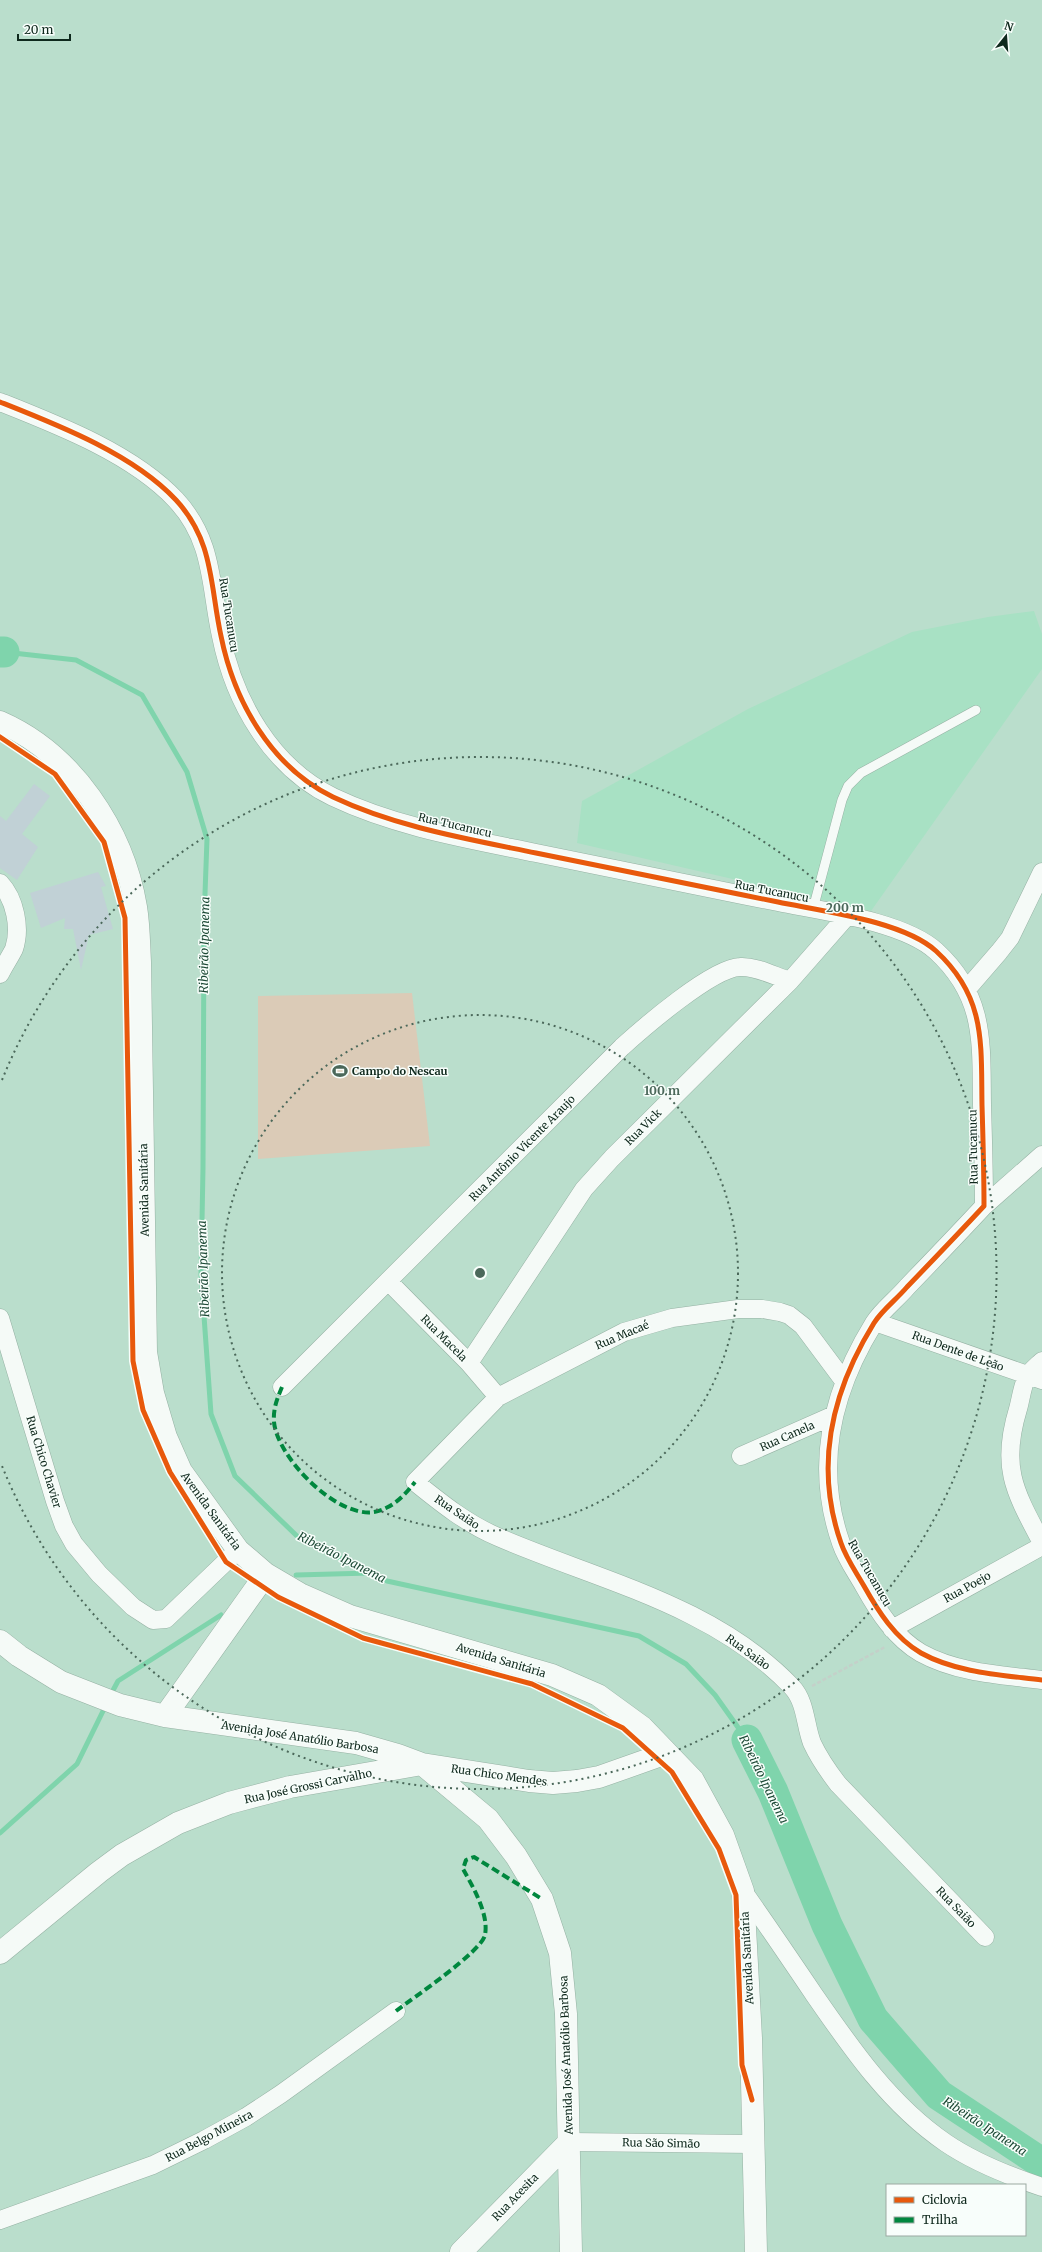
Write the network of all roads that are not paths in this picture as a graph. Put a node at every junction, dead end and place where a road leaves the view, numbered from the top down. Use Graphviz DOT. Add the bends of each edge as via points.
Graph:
graph roads {
  1 [pos="0,402"];
  2 [pos="976,710"];
  3 [pos="0,722"];
  4 [pos="1042,872"];
  5 [pos="0,884"];
  6 [pos="813,909"];
  7 [pos="847,916"];
  8 [pos="0,974"];
  9 [pos="790,981"];
  10 [pos="967,989"];
  11 [pos="1042,1155"];
  12 [pos="984,1206"];
  13 [pos="388,1281"];
  14 [pos="0,1318"];
  15 [pos="875,1322"];
  16 [pos="1042,1361"];
  17 [pos="469,1362"];
  18 [pos="1035,1378"];
  19 [pos="844,1380"];
  20 [pos="282,1387"];
  21 [pos="498,1397"];
  22 [pos="832,1416"];
  23 [pos="741,1456"];
  24 [pos="415,1482"];
  25 [pos="1042,1545"];
  26 [pos="238,1550"];
  27 [pos="266,1574"];
  28 [pos="896,1633"];
  29 [pos="0,1641"];
  30 [pos="1042,1680"];
  31 [pos="165,1716"];
  32 [pos="667,1753"];
  33 [pos="422,1764"];
  34 [pos="743,1890"];
  35 [pos="985,1936"];
  36 [pos="0,1953"];
  37 [pos="396,2011"];
  38 [pos="569,2142"];
  39 [pos="754,2144"];
  40 [pos="1042,2187"];
  41 [pos="0,2220"];
  42 [pos="462,2252"];
  43 [pos="571,2252"];
  44 [pos="756,2252"];
  1 -- 6 [label="street, Rua Tucanucu" via="98,445 153,480 177,501 194,525 206,551 212,574 220,634 230,672 243,703 260,732 282,760 332,797 378,815 454,836"];
  2 -- 6 [label="lane" via="861,773 848,786"];
  3 -- 26 [label="street, Avenida Sanitária" via="29,737 46,750 90,797 109,826 132,888 138,923 140,962 146,1352 153,1393 166,1437 181,1471"];
  4 -- 10 [label="street" via="1010,938"];
  5 -- 8 [label="street" via="8,892 17,932 14,948"];
  6 -- 7 [label="street, Rua Tucanucu"];
  7 -- 9 [label="street, Rua Vick"];
  7 -- 10 [label="street, Rua Tucanucu" via="894,930 931,947 950,964"];
  9 -- 13 [label="street, Rua Antônio Vicente Araujo" via="738,967 724,972 676,1002 622,1047"];
  9 -- 17 [label="street, Rua Vick" via="584,1189"];
  10 -- 12 [label="street, Rua Tucanucu" via="981,1033"];
  11 -- 12 [label="street"];
  12 -- 15 [label="street, Rua Tucanucu"];
  13 -- 17 [label="street, Rua Macela"];
  13 -- 20 [label="street, Rua Antônio Vicente Araujo"];
  14 -- 26 [label="street, Rua Chico Chavier" via="64,1526 85,1560 116,1591 147,1617 161,1620"];
  15 -- 18 [label="street, Rua Dente de Leão"];
  15 -- 19 [label="street, Rua Tucanucu"];
  16 -- 18 [label="street"];
  17 -- 21 [label="street, Rua Macela"];
  18 -- 25 [label="street" via="1012,1430 1009,1450 1010,1472 1020,1501"];
  19 -- 21 [label="street, Rua Macaé" via="796,1320 789,1315 770,1309 738,1309 672,1318 637,1327 606,1340"];
  19 -- 22 [label="street, Rua Tucanucu"];
  21 -- 24 [label="street, Rua Macaé"];
  22 -- 23 [label="street, Rua Canela"];
  22 -- 28 [label="street, Rua Tucanucu" via="828,1480 835,1526 848,1558 868,1593"];
  24 -- 35 [label="street, Rua Saião" via="453,1511 497,1537 620,1584 709,1625 774,1670 798,1694 815,1748 838,1784"];
  25 -- 28 [label="street, Rua Poejo"];
  26 -- 27 [label="street, Avenida Sanitária"];
  27 -- 31 [label="street"];
  27 -- 32 [label="street, Avenida Sanitária" via="300,1594 350,1616 552,1675 598,1694 642,1727"];
  28 -- 30 [label="street, Rua Tucanucu" via="921,1652 957,1667"];
  29 -- 31 [label="street, Avenida José Anatólio Barbosa" via="39,1670 61,1682 94,1696"];
  31 -- 33 [label="street, Avenida José Anatólio Barbosa" via="356,1744 398,1754"];
  32 -- 33 [label="street, Rua Chico Mendes" via="599,1777 553,1783"];
  32 -- 34 [label="street, Avenida Sanitária" via="693,1780 711,1811 732,1857"];
  33 -- 36 [label="street, Rua José Grossi Carvalho" via="290,1787 205,1811 178,1823 122,1855"];
  33 -- 38 [label="street, Avenida José Anatólio Barbosa" via="488,1819 516,1856 542,1899 554,1930 563,1974"];
  34 -- 39 [label="street, Avenida Sanitária"];
  34 -- 40 [label="street" via="862,2062 892,2097 919,2123 946,2143 972,2158"];
  37 -- 41 [label="street, Rua Belgo Mineira" via="281,2094 204,2140 153,2165"];
  38 -- 39 [label="street, Rua São Simão"];
  38 -- 42 [label="street, Rua Acesita"];
  38 -- 43 [label="street, Avenida José Anatólio Barbosa"];
  39 -- 44 [label="street, Avenida Sanitária"];
}
